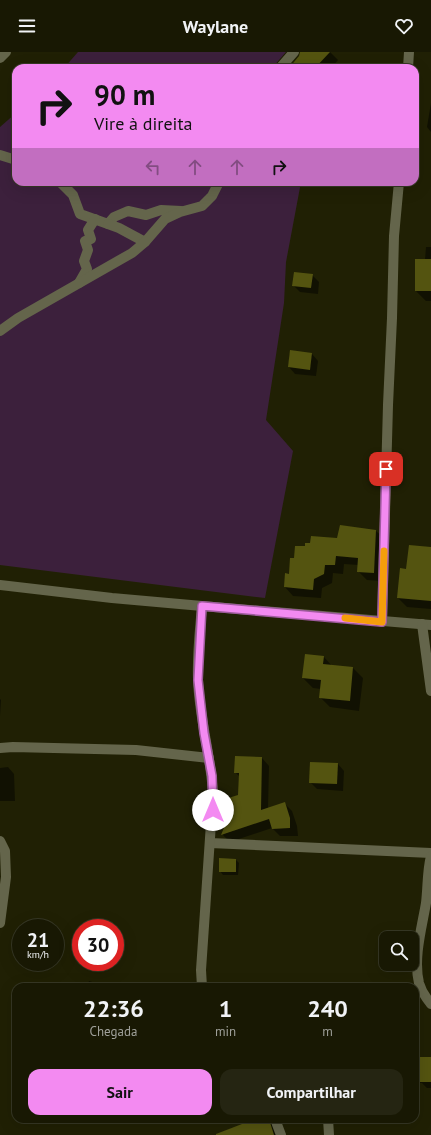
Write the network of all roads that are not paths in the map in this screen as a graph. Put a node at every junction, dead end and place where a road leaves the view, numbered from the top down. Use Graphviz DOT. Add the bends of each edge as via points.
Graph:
graph roads {
  1 [pos="6,52"];
  2 [pos="294,52"];
  3 [pos="410,52"];
  4 [pos="0,58"];
  5 [pos="284,64"];
  6 [pos="408,64"];
  7 [pos="0,154"];
  8 [pos="12,158"];
  9 [pos="64,186"];
  10 [pos="217,186"];
  11 [pos="398,186"];
  12 [pos="185,211"];
  13 [pos="95,219"];
  14 [pos="108,224"];
  15 [pos="145,242"];
  16 [pos="79,283"];
  17 [pos="0,331"];
  18 [pos="0,585"];
  19 [pos="202,606"];
  20 [pos="382,622"];
  21 [pos="426,624"];
  22 [pos="431,691"];
  23 [pos="0,748"];
  24 [pos="209,758"];
  25 [pos="0,841"];
  26 [pos="210,843"];
  27 [pos="431,855"];
  28 [pos="0,923"];
  29 [pos="202,983"];
  30 [pos="431,1004"];
  31 [pos="276,1123"];
  32 [pos="328,1123"];
  33 [pos="281,1135"];
  34 [pos="329,1135"];
  1 -- 4 [label="street"];
  2 -- 5 [label="street"];
  3 -- 6 [label="street"];
  7 -- 8 [label="street"];
  9 -- 13 [label="street" via="73,195 80,214"];
  10 -- 12 [label="street" via="202,206"];
  11 -- 20 [label="street"];
  12 -- 14 [label="street" via="161,210 146,215 128,211 114,217"];
  12 -- 15 [label="street" via="165,219"];
  13 -- 14 [label="street"];
  13 -- 16 [label="street" via="88,230 91,239 85,241 88,250 84,261 87,270"];
  14 -- 15 [label="street"];
  15 -- 16 [label="street" via="132,253"];
  16 -- 17 [label="street"];
  18 -- 19 [label="street"];
  19 -- 20 [label="street"];
  19 -- 24 [label="street" via="198,680"];
  20 -- 21 [label="street"];
  21 -- 22 [label="street"];
  23 -- 24 [label="street" via="136,750"];
  24 -- 26 [label="street" via="213,794"];
  25 -- 28 [label="street" via="5,851 6,877"];
  26 -- 27 [label="street"];
  26 -- 29 [label="street"];
  27 -- 30 [label="street" via="417,958 419,983"];
  31 -- 33 [label="street"];
  32 -- 34 [label="street"];
}
